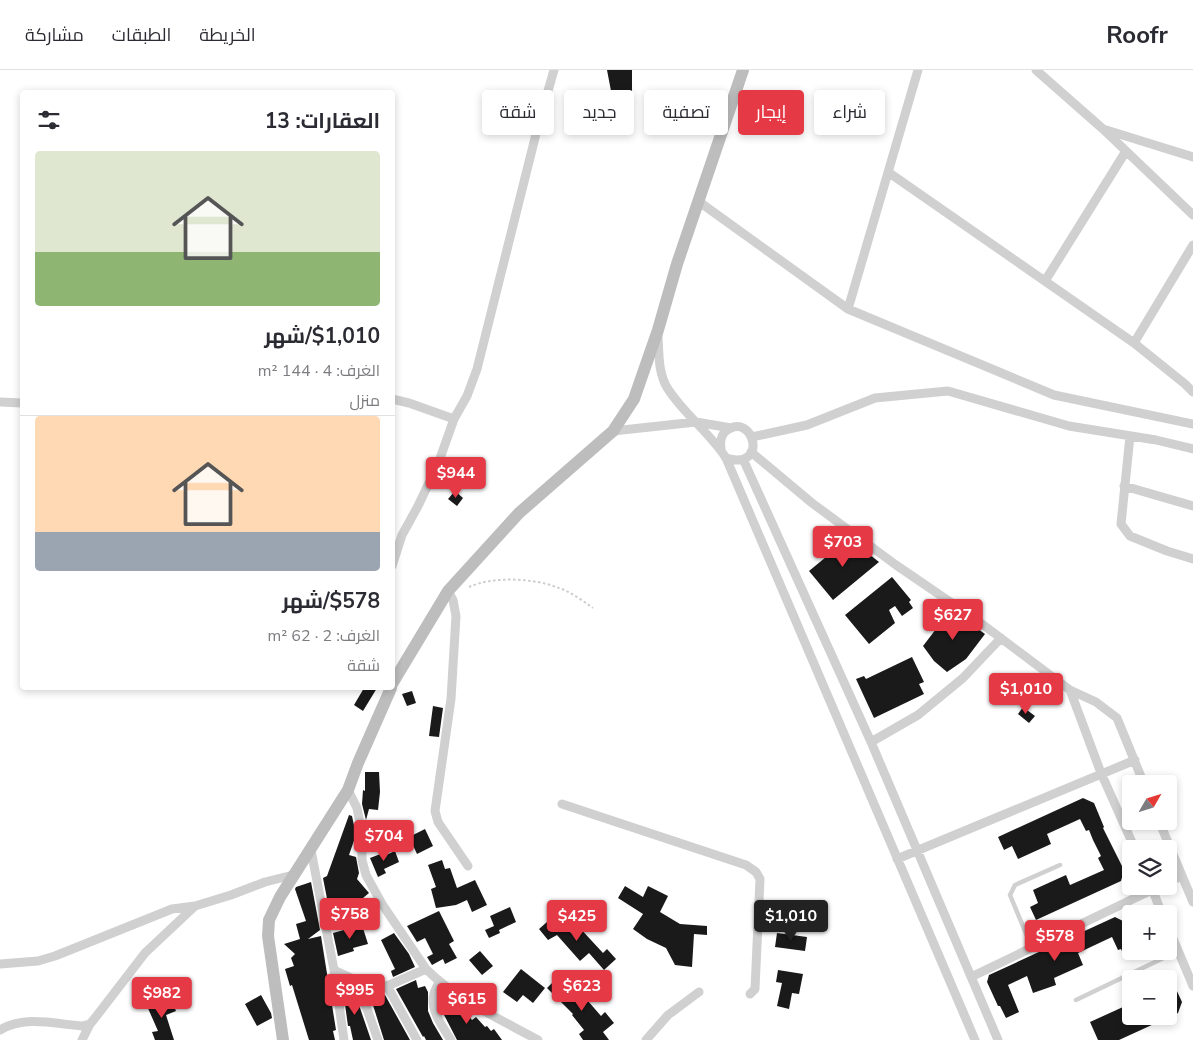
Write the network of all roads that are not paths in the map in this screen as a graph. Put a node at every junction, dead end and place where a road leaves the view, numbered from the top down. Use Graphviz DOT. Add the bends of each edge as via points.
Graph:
graph roads {
  1 [pos="554,70"];
  2 [pos="743,70"];
  3 [pos="918,70"];
  4 [pos="1036,70"];
  5 [pos="1103,129"];
  6 [pos="1126,151"];
  7 [pos="1193,157"];
  8 [pos="888,172"];
  9 [pos="698,201"];
  10 [pos="1193,214"];
  11 [pos="1193,245"];
  12 [pos="1045,281"];
  13 [pos="848,308"];
  14 [pos="658,330"];
  15 [pos="1134,343"];
  16 [pos="1193,392"];
  17 [pos="395,400"];
  18 [pos="0,402"];
  19 [pos="20,403"];
  20 [pos="454,418"];
  21 [pos="696,422"];
  22 [pos="1193,424"];
  23 [pos="731,428"];
  24 [pos="613,431"];
  25 [pos="1130,436"];
  26 [pos="752,437"];
  27 [pos="721,448"];
  28 [pos="1193,449"];
  29 [pos="751,452"];
  30 [pos="726,458"];
  31 [pos="743,459"];
  32 [pos="1124,486"];
  33 [pos="1193,506"];
  34 [pos="395,557"];
  35 [pos="1193,559"];
  36 [pos="450,594"];
  37 [pos="1001,638"];
  38 [pos="395,681"];
  39 [pos="390,690"];
  40 [pos="1070,690"];
  41 [pos="871,742"];
  42 [pos="1134,760"];
  43 [pos="1101,773"];
  44 [pos="1140,775"];
  45 [pos="348,790"];
  46 [pos="562,804"];
  47 [pos="1163,830"];
  48 [pos="1130,840"];
  49 [pos="311,850"];
  50 [pos="917,850"];
  51 [pos="897,858"];
  52 [pos="1060,865"];
  53 [pos="468,866"];
  54 [pos="294,875"];
  55 [pos="1181,876"];
  56 [pos="1177,878"];
  57 [pos="1138,895"];
  58 [pos="1193,902"];
  59 [pos="195,906"];
  60 [pos="1032,948"];
  61 [pos="1178,951"];
  62 [pos="0,964"];
  63 [pos="426,969"];
  64 [pos="334,970"];
  65 [pos="971,977"];
  66 [pos="439,982"];
  67 [pos="362,983"];
  68 [pos="387,986"];
  69 [pos="1193,986"];
  70 [pos="699,992"];
  71 [pos="750,994"];
  72 [pos="1076,1000"];
  73 [pos="90,1024"];
  74 [pos="0,1030"];
  75 [pos="82,1040"];
  76 [pos="283,1040"];
  77 [pos="344,1040"];
  78 [pos="378,1040"];
  79 [pos="418,1040"];
  80 [pos="451,1040"];
  81 [pos="538,1040"];
  82 [pos="646,1040"];
  83 [pos="975,1040"];
  84 [pos="998,1040"];
  1 -- 20 [label="street" via="477,369"];
  2 -- 9 [label="street"];
  3 -- 8 [label="street"];
  4 -- 5 [label="street"];
  5 -- 6 [label="street"];
  5 -- 7 [label="street"];
  6 -- 10 [label="street"];
  6 -- 12 [label="street"];
  8 -- 12 [label="street"];
  8 -- 13 [label="street"];
  9 -- 13 [label="street"];
  9 -- 14 [label="street"];
  11 -- 15 [label="street"];
  12 -- 15 [label="street"];
  13 -- 22 [label="street" via="1054,395"];
  14 -- 21 [label="street" via="660,366 667,388"];
  14 -- 24 [label="street" via="634,399"];
  15 -- 16 [label="street"];
  17 -- 20 [label="street"];
  18 -- 19 [label="street"];
  20 -- 34 [label="street" via="438,464 402,535"];
  21 -- 23 [label="street"];
  21 -- 24 [label="street"];
  21 -- 27 [label="street"];
  23 -- 26 [label="street" via="741,427"];
  23 -- 27 [label="street" via="723,434"];
  24 -- 36 [label="street" via="519,513"];
  25 -- 26 [label="street" via="1069,426 948,391 875,398 807,424"];
  25 -- 28 [label="street"];
  25 -- 32 [label="street"];
  26 -- 29 [label="street"];
  27 -- 30 [label="street"];
  29 -- 31 [label="street"];
  29 -- 37 [label="street" via="820,509"];
  30 -- 31 [label="street"];
  30 -- 51 [label="street"];
  31 -- 41 [label="street"];
  32 -- 33 [label="street"];
  32 -- 35 [label="street" via="1121,524 1130,536"];
  36 -- 38 [label="street"];
  36 -- 53 [label="street" via="456,616 451,699 435,811 438,822"];
  37 -- 40 [label="street"];
  37 -- 41 [label="street" via="963,678 918,714"];
  39 -- 45 [label="street"];
  40 -- 42 [label="street" via="1096,702 1117,718"];
  40 -- 43 [label="street"];
  41 -- 50 [label="street"];
  42 -- 43 [label="street"];
  42 -- 44 [label="street"];
  43 -- 48 [label="street"];
  43 -- 50 [label="street"];
  45 -- 49 [label="street"];
  45 -- 63 [label="street" via="357,808 366,875"];
  46 -- 71 [label="street" via="746,865 756,872 760,879 755,989"];
  47 -- 55 [label="street"];
  49 -- 54 [label="street"];
  49 -- 64 [label="street"];
  50 -- 51 [label="street"];
  50 -- 65 [label="street"];
  51 -- 83 [label="street"];
  52 -- 60 [label="lane" via="1015,885 1010,895"];
  54 -- 59 [label="street"];
  54 -- 76 [label="street" via="273,910 268,927"];
  55 -- 56 [label="street"];
  55 -- 58 [label="street"];
  57 -- 60 [label="street"];
  59 -- 62 [label="street" via="172,909 55,956 38,961"];
  59 -- 73 [label="street" via="145,953"];
  60 -- 65 [label="street"];
  61 -- 69 [label="street"];
  61 -- 72 [label="lane"];
  63 -- 66 [label="street"];
  63 -- 68 [label="street"];
  64 -- 67 [label="street"];
  64 -- 77 [label="street"];
  65 -- 84 [label="street"];
  66 -- 80 [label="street" via="432,996 434,1007"];
  66 -- 81 [label="street"];
  67 -- 68 [label="street"];
  67 -- 78 [label="street"];
  68 -- 79 [label="street"];
  70 -- 82 [label="street" via="668,1015"];
  73 -- 74 [label="street" via="26,1021"];
  73 -- 75 [label="street"];
}
